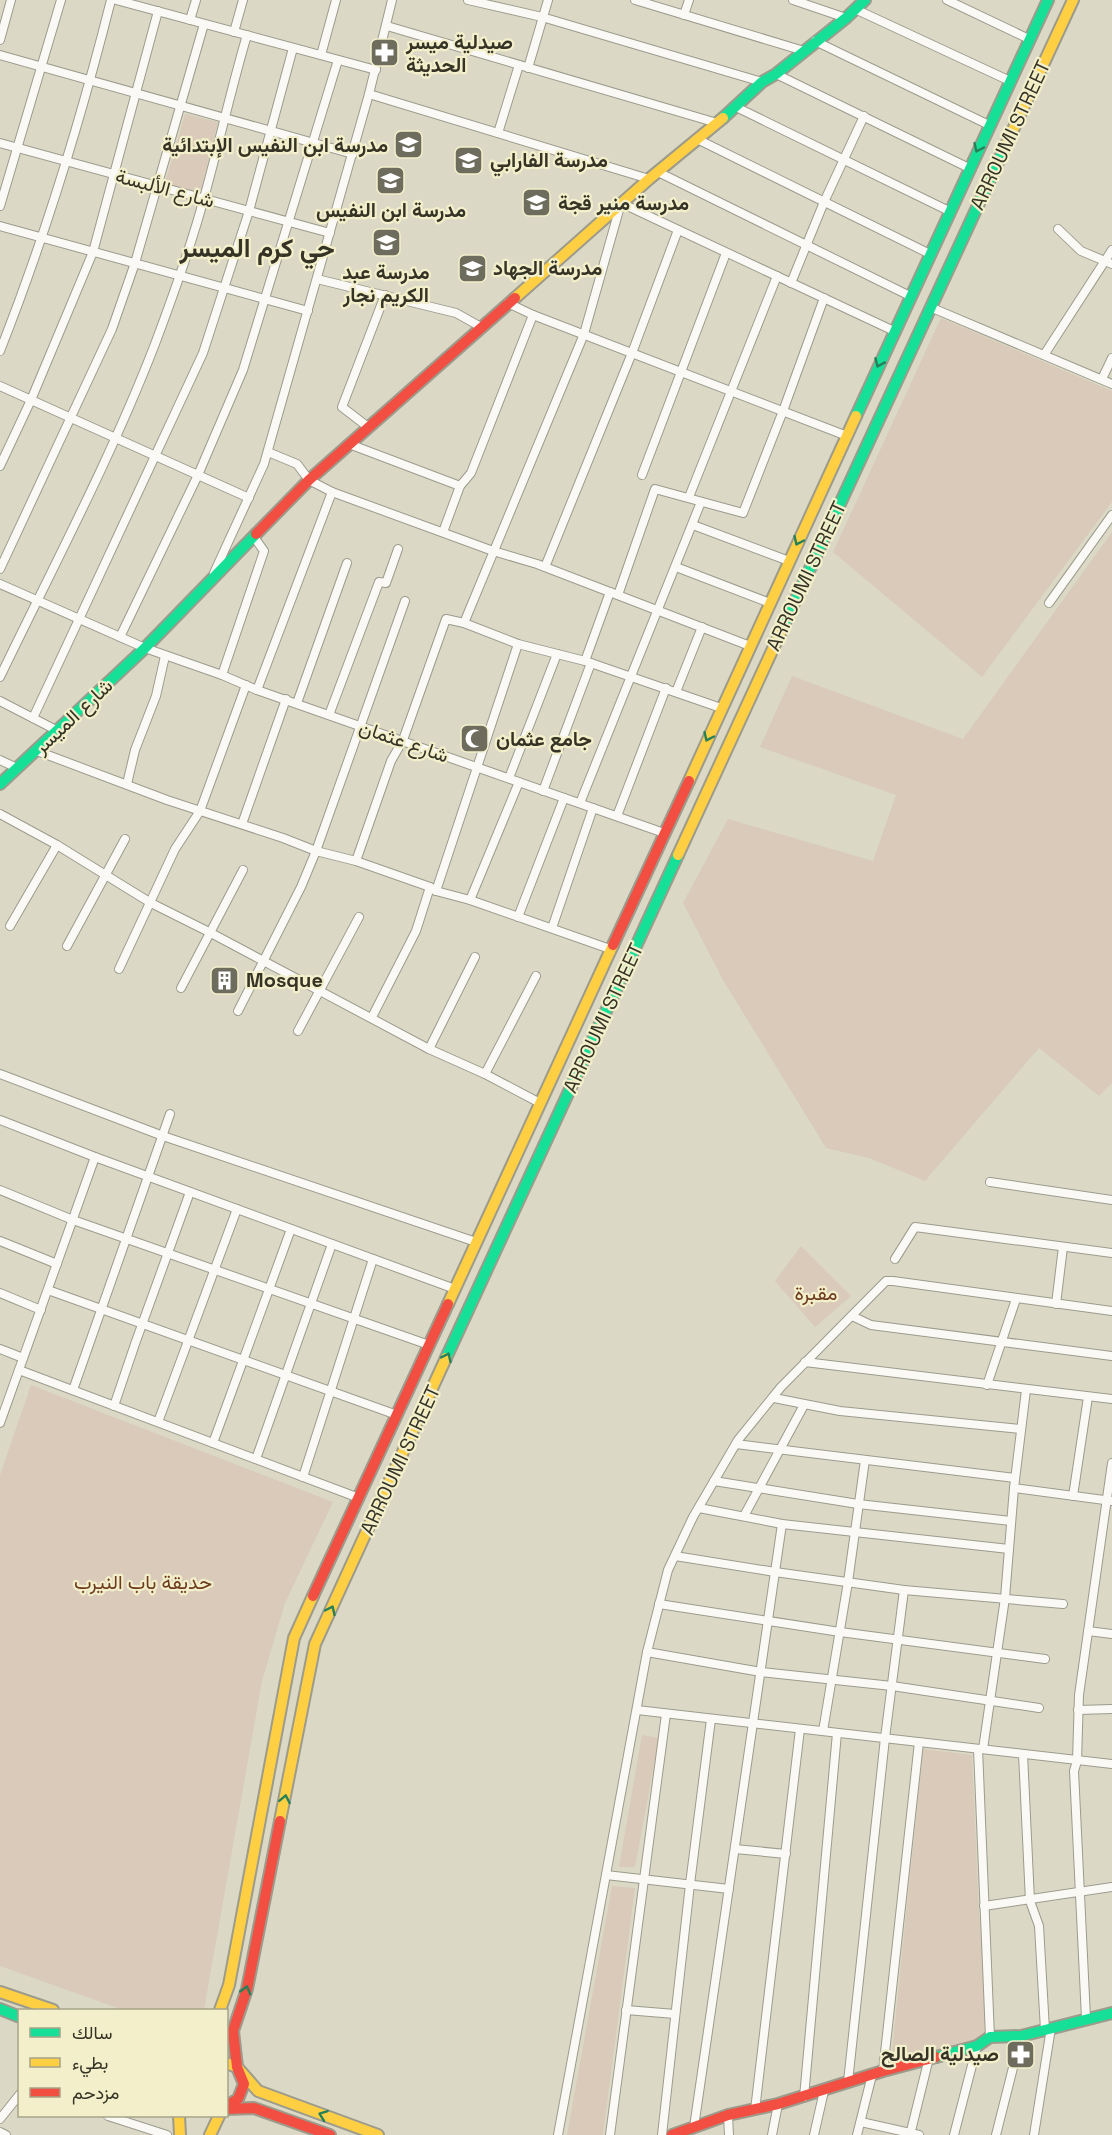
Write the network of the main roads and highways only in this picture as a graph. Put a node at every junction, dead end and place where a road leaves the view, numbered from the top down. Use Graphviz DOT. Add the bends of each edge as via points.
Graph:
graph roads {
  1 [pos="865,0"];
  2 [pos="1048,0"];
  3 [pos="1073,0"];
  4 [pos="0,784"];
  5 [pos="0,1992"];
  6 [pos="49,2009"];
  7 [pos="220,2009"];
  8 [pos="0,2010"];
  9 [pos="1112,2013"];
  10 [pos="18,2016"];
  11 [pos="232,2065"];
  12 [pos="228,2106"];
  13 [pos="228,2108"];
  14 [pos="179,2117"];
  15 [pos="218,2117"];
  16 [pos="676,2134"];
  17 [pos="180,2135"];
  18 [pos="210,2135"];
  19 [pos="330,2135"];
  20 [pos="378,2135"];
  1 -- 4 [label="main road, شارع الميسر" via="653,175 309,480 145,648"];
  2 -- 7 [label="main road, ARROUMI STREET, one-way" via="294,1638 229,1985"];
  11 -- 3 [label="main road, ARROUMI STREET, one-way" via="233,2031 247,1989 315,1644"];
  5 -- 6 [label="main road"];
  8 -- 10 [label="main road"];
  9 -- 16 [label="main road" via="1021,2036 990,2037 977,2046 728,2115"];
  11 -- 12 [label="main road, ARROUMI STREET" via="244,2084 238,2099"];
  20 -- 11 [label="main road, one-way" via="258,2091"];
  13 -- 19 [label="main road" via="254,2108"];
  14 -- 17 [label="main road"];
  15 -- 18 [label="main road"];
}
